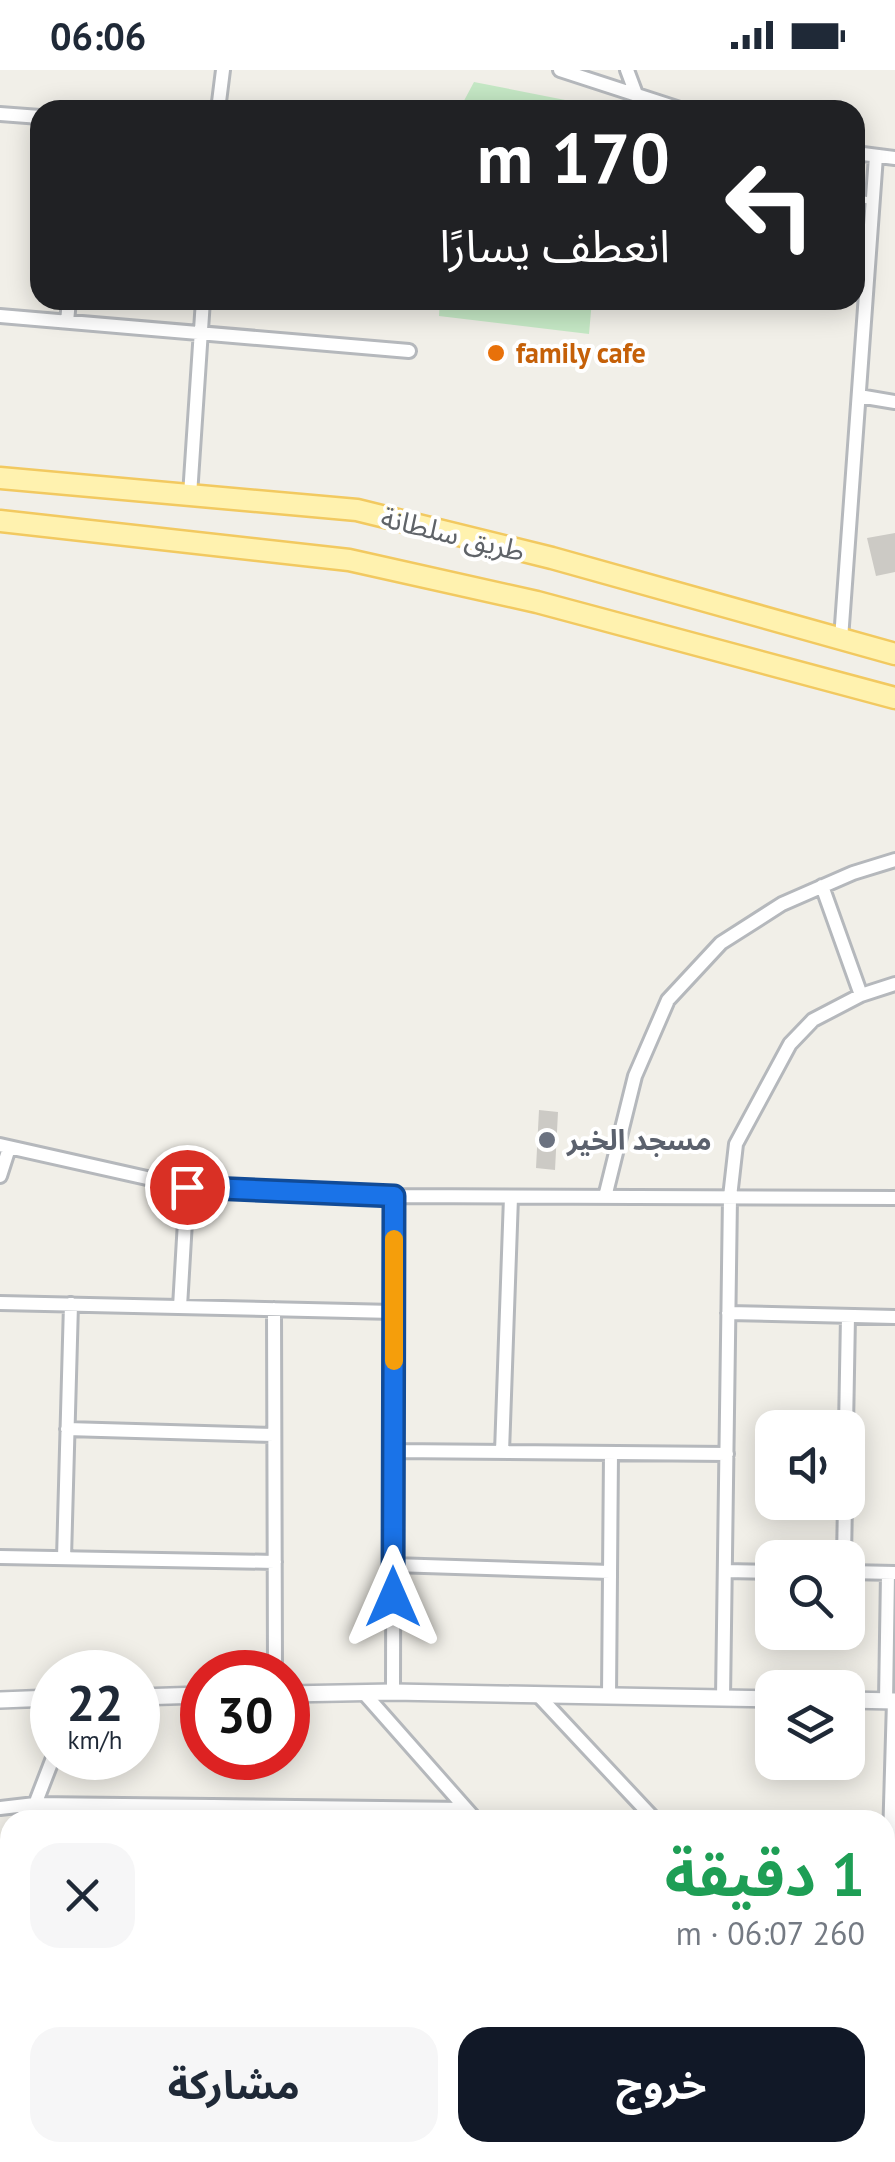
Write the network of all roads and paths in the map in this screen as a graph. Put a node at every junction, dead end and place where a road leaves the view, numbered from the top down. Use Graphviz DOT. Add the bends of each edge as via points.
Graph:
graph roads {
  1 [pos="223,70"];
  2 [pos="560,70"];
  3 [pos="627,70"];
  4 [pos="636,94"];
  5 [pos="219,100"];
  6 [pos="654,100"];
  7 [pos="0,114"];
  8 [pos="30,116"];
  9 [pos="865,154"];
  10 [pos="876,156"];
  11 [pos="895,158"];
  12 [pos="865,200"];
  13 [pos="872,201"];
  14 [pos="865,306"];
  15 [pos="68,310"];
  16 [pos="201,310"];
  17 [pos="865,310"];
  18 [pos="0,316"];
  19 [pos="67,322"];
  20 [pos="200,332"];
  21 [pos="410,351"];
  22 [pos="859,396"];
  23 [pos="895,402"];
  24 [pos="0,478"];
  25 [pos="190,494"];
  26 [pos="0,521"];
  27 [pos="842,639"];
  28 [pos="895,654"];
  29 [pos="895,698"];
  30 [pos="895,860"];
  31 [pos="822,886"];
  32 [pos="895,984"];
  33 [pos="861,995"];
  34 [pos="4,1147"];
  35 [pos="0,1176"];
  36 [pos="187,1187"];
  37 [pos="394,1196"];
  38 [pos="510,1197"];
  39 [pos="605,1197"];
  40 [pos="730,1198"];
  41 [pos="895,1198"];
  42 [pos="0,1303"];
  43 [pos="71,1304"];
  44 [pos="180,1307"];
  45 [pos="274,1310"];
  46 [pos="394,1312"];
  47 [pos="728,1313"];
  48 [pos="848,1316"];
  49 [pos="895,1316"];
  50 [pos="846,1410"];
  51 [pos="68,1429"];
  52 [pos="274,1436"];
  53 [pos="394,1451"];
  54 [pos="502,1452"];
  55 [pos="611,1454"];
  56 [pos="726,1454"];
  57 [pos="0,1557"];
  58 [pos="64,1558"];
  59 [pos="274,1562"];
  60 [pos="393,1565"];
  61 [pos="725,1571"];
  62 [pos="610,1572"];
  63 [pos="755,1572"];
  64 [pos="865,1572"];
  65 [pos="892,1572"];
  66 [pos="275,1650"];
  67 [pos="363,1692"];
  68 [pos="393,1692"];
  69 [pos="310,1693"];
  70 [pos="537,1694"];
  71 [pos="609,1696"];
  72 [pos="723,1698"];
  73 [pos="755,1698"];
  74 [pos="30,1699"];
  75 [pos="0,1700"];
  76 [pos="865,1700"];
  77 [pos="892,1701"];
  78 [pos="44,1780"];
  79 [pos="35,1804"];
  80 [pos="157,1806"];
  81 [pos="0,1808"];
  82 [pos="466,1809"];
  83 [pos="33,1810"];
  84 [pos="156,1810"];
  85 [pos="646,1810"];
  86 [pos="891,1810"];
  1 -- 5 [label="street"];
  2 -- 4 [label="street"];
  3 -- 4 [label="street"];
  4 -- 6 [label="street"];
  7 -- 8 [label="street"];
  9 -- 10 [label="street"];
  10 -- 11 [label="street"];
  10 -- 13 [label="street"];
  12 -- 13 [label="lane"];
  13 -- 14 [label="street"];
  15 -- 19 [label="street"];
  16 -- 20 [label="street"];
  17 -- 22 [label="street"];
  18 -- 19 [label="street"];
  19 -- 20 [label="street"];
  20 -- 21 [label="street"];
  20 -- 25 [label="street"];
  22 -- 23 [label="street"];
  22 -- 27 [label="street"];
  24 -- 25 [label="main road, طريق سلطانة"];
  25 -- 27 [label="main road, طريق سلطانة" via="357,510"];
  26 -- 29 [label="main road, طريق سلطانة" via="350,560 538,602"];
  27 -- 28 [label="main road, طريق سلطانة"];
  30 -- 31 [label="street"];
  31 -- 33 [label="street"];
  31 -- 39 [label="street" via="721,943 668,1000 635,1076"];
  32 -- 33 [label="street"];
  33 -- 40 [label="street" via="812,1020 790,1044 736,1144"];
  34 -- 35 [label="street"];
  34 -- 36 [label="street"];
  36 -- 37 [label="street"];
  36 -- 44 [label="street"];
  37 -- 38 [label="street"];
  37 -- 46 [label="street"];
  38 -- 39 [label="street"];
  38 -- 54 [label="street"];
  39 -- 40 [label="street"];
  40 -- 41 [label="street"];
  40 -- 47 [label="street"];
  42 -- 43 [label="street"];
  43 -- 44 [label="street"];
  43 -- 51 [label="street"];
  44 -- 45 [label="street"];
  45 -- 46 [label="street"];
  45 -- 52 [label="street"];
  46 -- 53 [label="street"];
  47 -- 48 [label="street"];
  47 -- 56 [label="street"];
  48 -- 49 [label="street"];
  48 -- 50 [label="street"];
  51 -- 52 [label="street"];
  51 -- 58 [label="street"];
  52 -- 59 [label="street"];
  53 -- 54 [label="street"];
  53 -- 60 [label="street"];
  54 -- 55 [label="street"];
  55 -- 56 [label="street"];
  55 -- 62 [label="street"];
  56 -- 61 [label="street"];
  57 -- 58 [label="street"];
  58 -- 59 [label="street"];
  59 -- 66 [label="street"];
  60 -- 62 [label="street"];
  60 -- 68 [label="street"];
  61 -- 63 [label="street"];
  61 -- 72 [label="street"];
  62 -- 71 [label="street"];
  64 -- 65 [label="street"];
  65 -- 77 [label="street"];
  67 -- 68 [label="street"];
  67 -- 69 [label="street"];
  67 -- 82 [label="street"];
  68 -- 70 [label="street"];
  70 -- 71 [label="street"];
  70 -- 85 [label="street"];
  71 -- 72 [label="street"];
  72 -- 73 [label="street"];
  74 -- 75 [label="street"];
  76 -- 77 [label="street"];
  77 -- 86 [label="street"];
  78 -- 79 [label="street"];
  79 -- 80 [label="street"];
  79 -- 81 [label="street"];
  79 -- 83 [label="street"];
  80 -- 82 [label="street"];
  80 -- 84 [label="street"];
}
